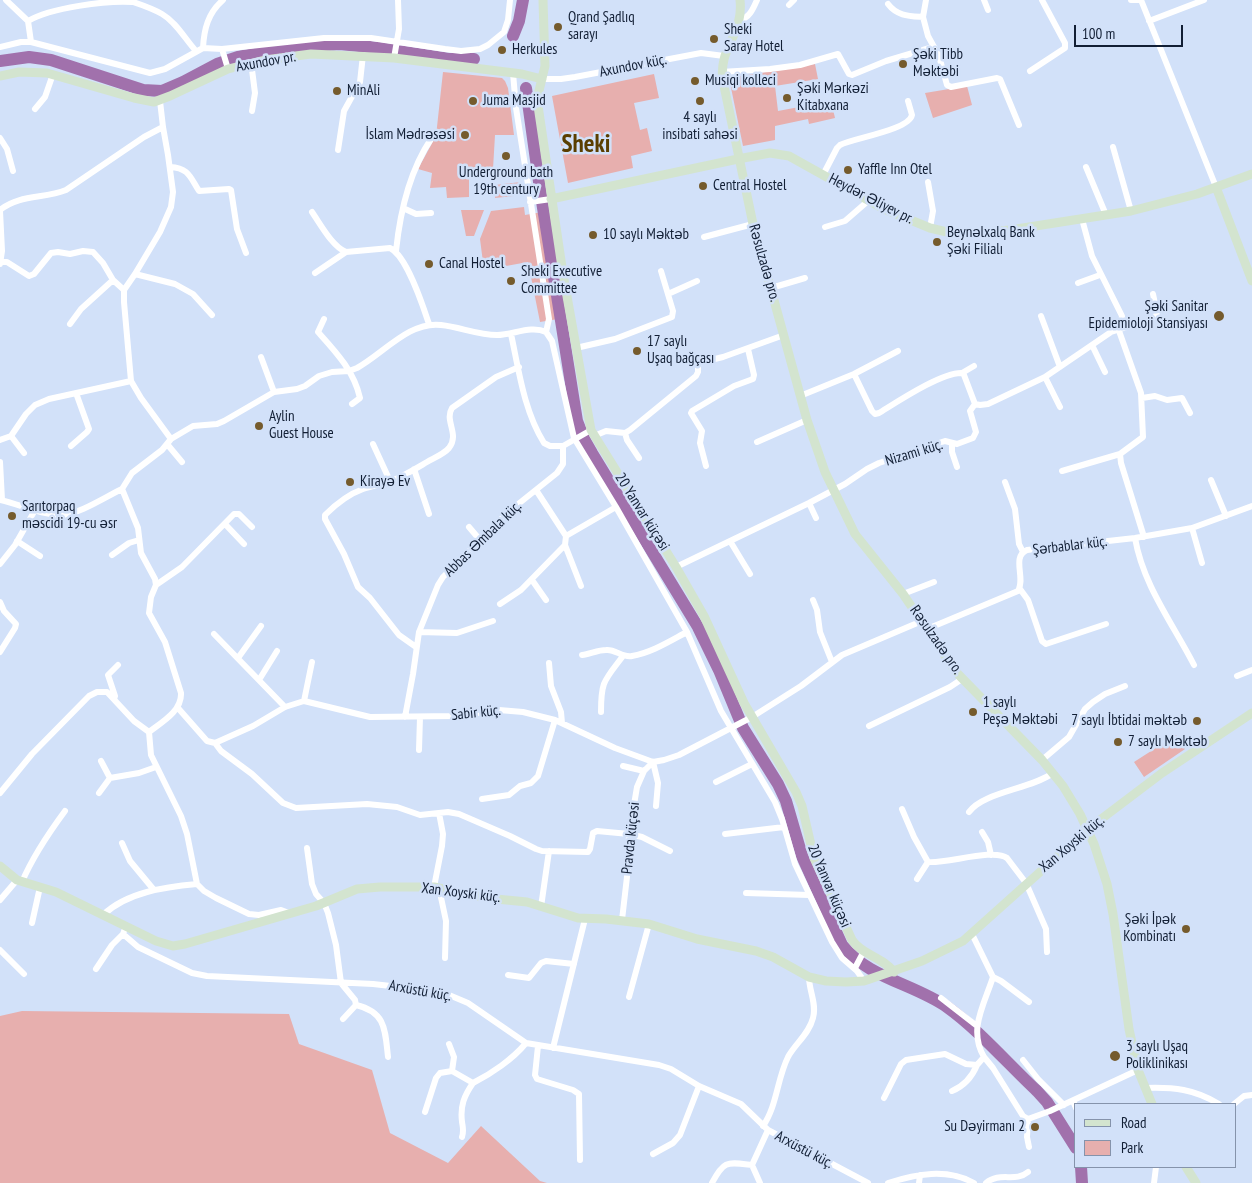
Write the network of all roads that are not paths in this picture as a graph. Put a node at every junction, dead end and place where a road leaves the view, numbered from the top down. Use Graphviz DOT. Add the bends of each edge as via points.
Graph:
graph roads {
  1 [pos="6,0"];
  2 [pos="223,0"];
  3 [pos="398,0"];
  4 [pos="510,0"];
  5 [pos="543,0"];
  6 [pos="740,0"];
  7 [pos="757,0"];
  8 [pos="926,0"];
  9 [pos="984,0"];
  10 [pos="1042,0"];
  11 [pos="1131,0"];
  12 [pos="1141,0"];
  13 [pos="1204,0"];
  14 [pos="888,4"];
  15 [pos="988,10"];
  16 [pos="923,17"];
  17 [pos="740,20"];
  18 [pos="28,21"];
  19 [pos="1149,21"];
  20 [pos="32,42"];
  21 [pos="397,44"];
  22 [pos="933,46"];
  23 [pos="0,47"];
  24 [pos="203,48"];
  25 [pos="196,51"];
  26 [pos="223,52"];
  27 [pos="362,55"];
  28 [pos="724,56"];
  29 [pos="395,57"];
  30 [pos="251,62"];
  31 [pos="228,68"];
  32 [pos="1030,71"];
  33 [pos="721,72"];
  34 [pos="513,73"];
  35 [pos="53,74"];
  36 [pos="0,76"];
  37 [pos="542,79"];
  38 [pos="160,100"];
  39 [pos="908,101"];
  40 [pos="35,109"];
  41 [pos="252,111"];
  42 [pos="1019,125"];
  43 [pos="163,127"];
  44 [pos="0,138"];
  45 [pos="432,139"];
  46 [pos="1113,147"];
  47 [pos="338,150"];
  48 [pos="738,159"];
  49 [pos="170,167"];
  50 [pos="1086,167"];
  51 [pos="13,171"];
  52 [pos="1252,174"];
  53 [pos="823,175"];
  54 [pos="928,182"];
  55 [pos="1216,188"];
  56 [pos="549,199"];
  57 [pos="868,201"];
  58 [pos="533,202"];
  59 [pos="403,208"];
  60 [pos="0,210"];
  61 [pos="1131,211"];
  62 [pos="312,212"];
  63 [pos="431,213"];
  64 [pos="1106,215"];
  65 [pos="1082,219"];
  66 [pos="753,224"];
  67 [pos="825,227"];
  68 [pos="930,228"];
  69 [pos="704,237"];
  70 [pos="396,251"];
  71 [pos="346,252"];
  72 [pos="246,253"];
  73 [pos="0,264"];
  74 [pos="661,271"];
  75 [pos="315,273"];
  76 [pos="136,274"];
  77 [pos="1100,275"];
  78 [pos="805,278"];
  79 [pos="114,280"];
  80 [pos="697,281"];
  81 [pos="1252,281"];
  82 [pos="1078,283"];
  83 [pos="771,288"];
  84 [pos="124,290"];
  85 [pos="668,294"];
  86 [pos="1153,294"];
  87 [pos="212,315"];
  88 [pos="1040,316"];
  89 [pos="324,318"];
  90 [pos="70,324"];
  91 [pos="429,324"];
  92 [pos="1118,328"];
  93 [pos="546,332"];
  94 [pos="511,334"];
  95 [pos="784,335"];
  96 [pos="1092,346"];
  97 [pos="576,348"];
  98 [pos="748,349"];
  99 [pos="898,351"];
  100 [pos="262,357"];
  101 [pos="974,366"];
  102 [pos="519,367"];
  103 [pos="1060,367"];
  104 [pos="349,370"];
  105 [pos="1105,372"];
  106 [pos="962,373"];
  107 [pos="854,374"];
  108 [pos="1046,377"];
  109 [pos="131,381"];
  110 [pos="274,392"];
  111 [pos="76,393"];
  112 [pos="800,396"];
  113 [pos="1142,398"];
  114 [pos="352,404"];
  115 [pos="975,404"];
  116 [pos="1060,406"];
  117 [pos="1190,413"];
  118 [pos="807,420"];
  119 [pos="593,433"];
  120 [pos="625,433"];
  121 [pos="11,436"];
  122 [pos="574,438"];
  123 [pos="0,440"];
  124 [pos="169,442"];
  125 [pos="757,442"];
  126 [pos="372,444"];
  127 [pos="952,444"];
  128 [pos="71,446"];
  129 [pos="563,446"];
  130 [pos="24,453"];
  131 [pos="1120,454"];
  132 [pos="639,458"];
  133 [pos="0,462"];
  134 [pos="182,462"];
  135 [pos="706,466"];
  136 [pos="957,467"];
  137 [pos="414,469"];
  138 [pos="1062,471"];
  139 [pos="1211,480"];
  140 [pos="390,481"];
  141 [pos="1005,482"];
  142 [pos="122,489"];
  143 [pos="536,490"];
  144 [pos="833,490"];
  145 [pos="1,500"];
  146 [pos="808,503"];
  147 [pos="616,506"];
  148 [pos="1252,506"];
  149 [pos="35,510"];
  150 [pos="429,514"];
  151 [pos="1226,516"];
  152 [pos="816,518"];
  153 [pos="224,524"];
  154 [pos="252,527"];
  155 [pos="469,527"];
  156 [pos="1192,528"];
  157 [pos="566,536"];
  158 [pos="1144,536"];
  159 [pos="1135,538"];
  160 [pos="139,540"];
  161 [pos="480,540"];
  162 [pos="18,541"];
  163 [pos="730,541"];
  164 [pos="244,544"];
  165 [pos="565,545"];
  166 [pos="1023,552"];
  167 [pos="112,555"];
  168 [pos="40,556"];
  169 [pos="1202,563"];
  170 [pos="0,564"];
  171 [pos="676,567"];
  172 [pos="750,574"];
  173 [pos="532,580"];
  174 [pos="934,582"];
  175 [pos="156,584"];
  176 [pos="582,586"];
  177 [pos="1020,589"];
  178 [pos="904,594"];
  179 [pos="546,600"];
  180 [pos="813,600"];
  181 [pos="0,602"];
  182 [pos="500,604"];
  183 [pos="493,621"];
  184 [pos="1106,624"];
  185 [pos="924,625"];
  186 [pos="261,626"];
  187 [pos="418,632"];
  188 [pos="687,632"];
  189 [pos="214,634"];
  190 [pos="416,647"];
  191 [pos="277,651"];
  192 [pos="0,652"];
  193 [pos="582,656"];
  194 [pos="623,656"];
  195 [pos="238,658"];
  196 [pos="312,662"];
  197 [pos="832,662"];
  198 [pos="549,663"];
  199 [pos="1194,665"];
  200 [pos="118,666"];
  201 [pos="1252,670"];
  202 [pos="1238,676"];
  203 [pos="962,679"];
  204 [pos="259,680"];
  205 [pos="1125,686"];
  206 [pos="114,700"];
  207 [pos="304,701"];
  208 [pos="285,707"];
  209 [pos="178,708"];
  210 [pos="601,712"];
  211 [pos="1252,713"];
  212 [pos="405,717"];
  213 [pos="420,717"];
  214 [pos="752,717"];
  215 [pos="555,720"];
  216 [pos="562,723"];
  217 [pos="869,726"];
  218 [pos="731,728"];
  219 [pos="149,732"];
  220 [pos="215,743"];
  221 [pos="419,750"];
  222 [pos="1042,760"];
  223 [pos="101,761"];
  224 [pos="653,762"];
  225 [pos="752,764"];
  226 [pos="623,766"];
  227 [pos="156,767"];
  228 [pos="644,771"];
  229 [pos="1053,773"];
  230 [pos="110,778"];
  231 [pos="716,782"];
  232 [pos="0,793"];
  233 [pos="99,793"];
  234 [pos="482,799"];
  235 [pos="656,806"];
  236 [pos="902,808"];
  237 [pos="65,812"];
  238 [pos="969,812"];
  239 [pos="439,813"];
  240 [pos="784,827"];
  241 [pos="1088,829"];
  242 [pos="982,832"];
  243 [pos="629,834"];
  244 [pos="726,834"];
  245 [pos="122,843"];
  246 [pos="307,848"];
  247 [pos="549,851"];
  248 [pos="670,851"];
  249 [pos="991,855"];
  250 [pos="928,862"];
  251 [pos="0,866"];
  252 [pos="917,879"];
  253 [pos="20,881"];
  254 [pos="1026,883"];
  255 [pos="197,884"];
  256 [pos="40,887"];
  257 [pos="437,888"];
  258 [pos="154,890"];
  259 [pos="746,893"];
  260 [pos="809,895"];
  261 [pos="0,900"];
  262 [pos="324,903"];
  263 [pos="541,906"];
  264 [pos="288,913"];
  265 [pos="102,915"];
  266 [pos="585,919"];
  267 [pos="622,920"];
  268 [pos="32,923"];
  269 [pos="649,924"];
  270 [pos="125,930"];
  271 [pos="972,934"];
  272 [pos="0,950"];
  273 [pos="1047,952"];
  274 [pos="863,953"];
  275 [pos="445,958"];
  276 [pos="574,964"];
  277 [pos="855,967"];
  278 [pos="96,970"];
  279 [pos="892,972"];
  280 [pos="24,974"];
  281 [pos="508,975"];
  282 [pos="809,977"];
  283 [pos="993,978"];
  284 [pos="864,981"];
  285 [pos="341,983"];
  286 [pos="629,996"];
  287 [pos="941,998"];
  288 [pos="1029,1002"];
  289 [pos="356,1005"];
  290 [pos="343,1019"];
  291 [pos="977,1026"];
  292 [pos="526,1043"];
  293 [pos="450,1044"];
  294 [pos="538,1046"];
  295 [pos="553,1048"];
  296 [pos="388,1057"];
  297 [pos="984,1057"];
  298 [pos="1023,1060"];
  299 [pos="977,1065"];
  300 [pos="1138,1070"];
  301 [pos="452,1071"];
  302 [pos="473,1083"];
  303 [pos="699,1086"];
  304 [pos="1145,1088"];
  305 [pos="952,1091"];
  306 [pos="1252,1095"];
  307 [pos="884,1098"];
  308 [pos="1073,1101"];
  309 [pos="1152,1103"];
  310 [pos="1217,1103"];
  311 [pos="1235,1103"];
  312 [pos="1064,1104"];
  313 [pos="425,1112"];
  314 [pos="1028,1119"];
  315 [pos="766,1128"];
  316 [pos="462,1138"];
  317 [pos="1029,1147"];
  318 [pos="653,1154"];
  319 [pos="580,1160"];
  320 [pos="752,1165"];
  321 [pos="1156,1168"];
  322 [pos="1187,1168"];
  323 [pos="1028,1172"];
  324 [pos="920,1175"];
  325 [pos="712,1183"];
  326 [pos="760,1183"];
  327 [pos="868,1183"];
  328 [pos="888,1183"];
  329 [pos="919,1183"];
  330 [pos="974,1183"];
  331 [pos="986,1183"];
  332 [pos="1154,1183"];
  333 [pos="1196,1183"];
  1 -- 18 [label="street"];
  2 -- 24 [label="street" via="210,16"];
  3 -- 21 [label="street"];
  4 -- 21 [label="street" via="504,32 488,46 461,51"];
  5 -- 37 [label="street, 20 Yanvar küçəsi" via="545,58"];
  6 -- 17 [label="street"];
  7 -- 17 [label="street" via="752,12"];
  8 -- 16 [label="street"];
  9 -- 15 [label="street"];
  10 -- 32 [label="street" via="1066,48"];
  11 -- 12 [label="street"];
  12 -- 19 [label="street"];
  13 -- 19 [label="street"];
  14 -- 16 [label="street" via="904,16"];
  16 -- 22 [label="street"];
  17 -- 28 [label="street"];
  18 -- 20 [label="street"];
  18 -- 25 [label="street" via="47,12 84,4 132,2 162,15"];
  19 -- 55 [label="street"];
  20 -- 23 [label="street"];
  20 -- 25 [label="street" via="150,73 165,69"];
  21 -- 26 [label="street" via="361,37 324,38"];
  21 -- 29 [label="street"];
  22 -- 33 [label="street" via="852,76 838,54 800,65"];
  22 -- 42 [label="street" via="948,86 1000,79"];
  24 -- 25 [label="street"];
  24 -- 26 [label="street"];
  26 -- 31 [label="street"];
  27 -- 29 [label="street, Axundov pr."];
  27 -- 30 [label="street, Axundov pr." via="311,54"];
  27 -- 47 [label="street" via="360,82 344,111"];
  28 -- 33 [label="street"];
  28 -- 37 [label="street, Axundov küç." via="701,53 575,77"];
  29 -- 34 [label="street, Axundov pr."];
  30 -- 31 [label="street, Axundov pr."];
  30 -- 41 [label="street" via="255,93"];
  31 -- 38 [label="street, Axundov pr."];
  33 -- 48 [label="street, Rəsulzadə pro."];
  34 -- 37 [label="street, Axundov pr."];
  34 -- 58 [label="street"];
  35 -- 36 [label="street, Axundov pr." via="28,71"];
  35 -- 38 [label="street, Axundov pr." via="148,102"];
  35 -- 40 [label="street" via="45,97"];
  37 -- 56 [label="street, 20 Yanvar küçəsi" via="537,99"];
  38 -- 43 [label="street"];
  39 -- 53 [label="street" via="912,118 892,129 840,145"];
  43 -- 49 [label="street"];
  43 -- 60 [label="street" via="66,190 15,200"];
  44 -- 51 [label="street"];
  45 -- 59 [label="street" via="416,167"];
  46 -- 61 [label="street"];
  48 -- 53 [label="street, Heydər Əliyev pr." via="779,154"];
  48 -- 56 [label="street, Heydər Əliyev pr."];
  48 -- 66 [label="street, Rəsulzadə pro."];
  49 -- 72 [label="street" via="187,171 199,191 231,190 237,230"];
  49 -- 76 [label="street" via="171,207"];
  50 -- 64 [label="street"];
  52 -- 55 [label="street, Heydər Əliyev pr."];
  53 -- 57 [label="street, Heydər Əliyev pr."];
  54 -- 68 [label="street" via="933,211"];
  55 -- 61 [label="street, Heydər Əliyev pr."];
  55 -- 81 [label="street"];
  56 -- 58 [label="street"];
  56 -- 97 [label="street, 20 Yanvar küçəsi"];
  57 -- 67 [label="street" via="845,221"];
  57 -- 68 [label="street, Heydər Əliyev pr."];
  58 -- 93 [label="street" via="549,319"];
  59 -- 63 [label="street" via="416,214"];
  59 -- 70 [label="street"];
  60 -- 73 [label="street"];
  61 -- 64 [label="street, Heydər Əliyev pr."];
  62 -- 71 [label="street"];
  64 -- 65 [label="street, Heydər Əliyev pr."];
  65 -- 68 [label="street, Heydər Əliyev pr." via="977,233 952,233"];
  65 -- 77 [label="street"];
  66 -- 69 [label="street"];
  66 -- 83 [label="street, Rəsulzadə pro."];
  70 -- 71 [label="street" via="390,248"];
  70 -- 91 [label="street" via="421,299"];
  71 -- 75 [label="street"];
  73 -- 79 [label="street" via="7,262 29,276 51,253 93,252 104,262"];
  74 -- 85 [label="street"];
  76 -- 84 [label="street"];
  76 -- 87 [label="street" via="175,284 194,294"];
  77 -- 82 [label="street"];
  77 -- 92 [label="street" via="1122,316"];
  78 -- 83 [label="street"];
  79 -- 84 [label="street"];
  79 -- 90 [label="street" via="81,309"];
  80 -- 85 [label="street"];
  83 -- 95 [label="street, Rəsulzadə pro."];
  84 -- 109 [label="street"];
  85 -- 97 [label="street" via="672,318 615,339"];
  86 -- 92 [label="street" via="1155,318"];
  88 -- 103 [label="street"];
  89 -- 104 [label="street" via="318,332"];
  91 -- 94 [label="street" via="488,335"];
  91 -- 104 [label="street" via="409,332 369,362"];
  92 -- 96 [label="street"];
  92 -- 113 [label="street"];
  93 -- 94 [label="street" via="534,329"];
  93 -- 122 [label="street" via="552,341"];
  94 -- 102 [label="street"];
  95 -- 98 [label="street"];
  95 -- 112 [label="street, Rəsulzadə pro."];
  96 -- 103 [label="street"];
  96 -- 105 [label="street"];
  97 -- 119 [label="street, 20 Yanvar küçəsi"];
  98 -- 120 [label="street" via="698,363 696,376"];
  98 -- 135 [label="street" via="753,379 692,410 702,431 700,443"];
  99 -- 107 [label="street"];
  100 -- 110 [label="street"];
  101 -- 106 [label="street"];
  102 -- 129 [label="street" via="529,411 544,443"];
  102 -- 137 [label="street" via="496,377 452,408 448,414 454,432 450,448"];
  103 -- 108 [label="street"];
  104 -- 110 [label="street" via="319,376 297,389"];
  104 -- 114 [label="street" via="360,398"];
  106 -- 107 [label="street" via="950,374 874,414"];
  106 -- 115 [label="street"];
  107 -- 112 [label="street"];
  108 -- 115 [label="street" via="988,404"];
  108 -- 116 [label="street"];
  109 -- 111 [label="street"];
  109 -- 124 [label="street"];
  110 -- 124 [label="street" via="218,424 193,426"];
  111 -- 121 [label="street" via="36,404"];
  111 -- 128 [label="street" via="89,429"];
  112 -- 118 [label="street, Rəsulzadə pro."];
  113 -- 117 [label="street" via="1182,398"];
  113 -- 131 [label="street" via="1143,436"];
  115 -- 127 [label="street, Nizami küç." via="970,411 975,436"];
  118 -- 125 [label="street"];
  118 -- 144 [label="street, Rəsulzadə pro."];
  119 -- 120 [label="street"];
  119 -- 122 [label="street"];
  119 -- 171 [label="street, 20 Yanvar küçəsi"];
  120 -- 132 [label="street"];
  121 -- 123 [label="street"];
  121 -- 130 [label="street"];
  122 -- 129 [label="street"];
  122 -- 147 [label="street"];
  124 -- 134 [label="street"];
  124 -- 142 [label="street" via="132,473"];
  126 -- 140 [label="street"];
  127 -- 136 [label="street"];
  127 -- 144 [label="street, Nizami küç." via="945,441 879,463"];
  129 -- 143 [label="street, Abbas Əmbala küç." via="561,468"];
  131 -- 138 [label="street"];
  131 -- 158 [label="street"];
  133 -- 145 [label="street"];
  137 -- 140 [label="street"];
  137 -- 150 [label="street"];
  139 -- 151 [label="street"];
  140 -- 190 [label="street" via="354,493 333,507 325,519 358,587 399,635"];
  141 -- 166 [label="street" via="1015,509"];
  142 -- 149 [label="street" via="75,512 60,515"];
  142 -- 160 [label="street" via="136,518"];
  143 -- 157 [label="street"];
  143 -- 161 [label="street, Abbas Əmbala küç."];
  144 -- 146 [label="street, Nizami küç."];
  144 -- 178 [label="street, Rəsulzadə pro." via="855,534"];
  145 -- 149 [label="street"];
  146 -- 152 [label="street"];
  146 -- 163 [label="street, Nizami küç."];
  147 -- 157 [label="street"];
  147 -- 188 [label="street"];
  148 -- 151 [label="street, Şərbablar küç."];
  149 -- 162 [label="street"];
  151 -- 156 [label="street, Şərbablar küç."];
  153 -- 154 [label="street" via="234,514 239,514"];
  153 -- 164 [label="street"];
  153 -- 175 [label="street" via="182,567"];
  155 -- 161 [label="street"];
  156 -- 158 [label="street, Şərbablar küç."];
  156 -- 169 [label="street"];
  157 -- 165 [label="street"];
  158 -- 159 [label="street, Şərbablar küç."];
  159 -- 166 [label="street, Şərbablar küç."];
  159 -- 199 [label="street" via="1147,580"];
  160 -- 167 [label="street"];
  160 -- 175 [label="street" via="141,553"];
  161 -- 187 [label="street, Abbas Əmbala küç." via="443,577"];
  162 -- 168 [label="street"];
  162 -- 170 [label="street"];
  163 -- 171 [label="street, Nizami küç."];
  163 -- 172 [label="street"];
  165 -- 173 [label="street"];
  165 -- 176 [label="street"];
  166 -- 177 [label="street, Şərbablar küç." via="1019,558"];
  171 -- 214 [label="street, 20 Yanvar küçəsi" via="708,623"];
  173 -- 179 [label="street"];
  173 -- 182 [label="street"];
  174 -- 178 [label="street"];
  175 -- 209 [label="street" via="149,614 175,672 181,699"];
  177 -- 184 [label="street" via="1028,600 1042,641 1046,644"];
  177 -- 185 [label="street"];
  178 -- 185 [label="street, Rəsulzadə pro."];
  180 -- 197 [label="street" via="820,632"];
  181 -- 192 [label="street" via="16,624"];
  183 -- 187 [label="street" via="457,633"];
  185 -- 197 [label="street" via="854,649"];
  185 -- 203 [label="street, Rəsulzadə pro."];
  186 -- 195 [label="street"];
  187 -- 190 [label="street, Abbas Əmbala küç."];
  188 -- 194 [label="street" via="648,651"];
  188 -- 218 [label="street"];
  189 -- 195 [label="street"];
  190 -- 212 [label="street, Abbas Əmbala küç."];
  191 -- 204 [label="street"];
  193 -- 194 [label="street" via="606,650"];
  194 -- 210 [label="street" via="603,684"];
  195 -- 204 [label="street"];
  196 -- 207 [label="street"];
  197 -- 214 [label="street"];
  198 -- 216 [label="street" via="551,686"];
  200 -- 206 [label="street" via="108,675"];
  201 -- 202 [label="street"];
  203 -- 217 [label="street"];
  203 -- 222 [label="street, Rəsulzadə pro."];
  204 -- 208 [label="street"];
  205 -- 222 [label="street" via="1105,694 1085,709 1069,737"];
  206 -- 219 [label="street"];
  206 -- 232 [label="street" via="107,692 89,696 32,754"];
  207 -- 208 [label="street"];
  207 -- 212 [label="street, Sabir küç." via="363,716"];
  208 -- 220 [label="street"];
  209 -- 219 [label="street"];
  209 -- 220 [label="street" via="207,742"];
  211 -- 241 [label="street, Xan Xoyski küç." via="1162,773"];
  212 -- 213 [label="street, Sabir küç."];
  213 -- 215 [label="street, Sabir küç." via="510,710"];
  213 -- 221 [label="street"];
  214 -- 218 [label="street"];
  214 -- 274 [label="street, 20 Yanvar küçəsi" via="796,792 814,858 852,940"];
  215 -- 216 [label="street, Sabir küç."];
  215 -- 234 [label="street" via="538,776 509,795"];
  216 -- 224 [label="street, Sabir küç."];
  218 -- 224 [label="street" via="679,756"];
  218 -- 225 [label="street"];
  219 -- 227 [label="street" via="150,755"];
  220 -- 239 [label="street" via="290,807 367,804 397,807 420,814"];
  222 -- 229 [label="street, Rəsulzadə pro."];
  223 -- 230 [label="street"];
  224 -- 228 [label="street, Pravda küçəsi"];
  224 -- 235 [label="street" via="658,783"];
  225 -- 231 [label="street"];
  225 -- 240 [label="street"];
  226 -- 228 [label="street"];
  227 -- 230 [label="street"];
  227 -- 255 [label="street" via="181,816"];
  228 -- 243 [label="street, Pravda küçəsi" via="637,787"];
  229 -- 238 [label="street" via="1040,781 984,801"];
  229 -- 241 [label="street, Rəsulzadə pro."];
  230 -- 233 [label="street"];
  236 -- 250 [label="street"];
  237 -- 253 [label="street" via="45,838"];
  239 -- 247 [label="street" via="460,814 536,849"];
  239 -- 257 [label="street" via="442,846"];
  240 -- 244 [label="street"];
  240 -- 260 [label="street"];
  241 -- 254 [label="street, Xan Xoyski küç."];
  241 -- 300 [label="street, Rəsulzadə pro." via="1100,859 1110,901"];
  242 -- 249 [label="street"];
  243 -- 247 [label="street" via="595,831 586,853"];
  243 -- 248 [label="street"];
  243 -- 267 [label="street, Pravda küçəsi"];
  245 -- 258 [label="street" via="130,861"];
  246 -- 262 [label="street" via="312,884"];
  247 -- 263 [label="street"];
  249 -- 250 [label="street"];
  249 -- 254 [label="street" via="1003,856"];
  250 -- 252 [label="street"];
  251 -- 253 [label="street, Xan Xoyski küç."];
  253 -- 256 [label="street, Xan Xoyski küç."];
  253 -- 261 [label="street"];
  254 -- 271 [label="street, Xan Xoyski küç."];
  254 -- 273 [label="street" via="1046,928"];
  255 -- 258 [label="street"];
  255 -- 264 [label="street" via="216,898 249,914 281,910"];
  256 -- 265 [label="street, Xan Xoyski küç."];
  256 -- 268 [label="street"];
  257 -- 262 [label="street, Xan Xoyski küç." via="380,886 357,889"];
  257 -- 263 [label="street, Xan Xoyski küç."];
  257 -- 275 [label="street" via="446,920"];
  258 -- 265 [label="street" via="109,908"];
  259 -- 260 [label="street"];
  260 -- 277 [label="street" via="838,954"];
  262 -- 264 [label="street, Xan Xoyski küç."];
  262 -- 285 [label="street" via="336,945"];
  263 -- 266 [label="street, Xan Xoyski küç."];
  264 -- 270 [label="street, Xan Xoyski küç." via="173,946"];
  265 -- 270 [label="street, Xan Xoyski küç."];
  266 -- 267 [label="street, Xan Xoyski küç."];
  266 -- 276 [label="street"];
  267 -- 269 [label="street, Xan Xoyski küç."];
  269 -- 282 [label="street, Xan Xoyski küç." via="698,939 756,951"];
  269 -- 286 [label="street"];
  270 -- 278 [label="street"];
  270 -- 285 [label="street, Arxüstü küç." via="138,947 192,973"];
  271 -- 279 [label="street, Xan Xoyski küç." via="946,950"];
  271 -- 283 [label="street"];
  272 -- 280 [label="street"];
  274 -- 277 [label="street"];
  274 -- 279 [label="street, 20 Yanvar küçəsi" via="886,963"];
  276 -- 281 [label="street" via="546,961 528,978"];
  276 -- 295 [label="street"];
  277 -- 284 [label="street"];
  279 -- 284 [label="street, Xan Xoyski küç."];
  282 -- 284 [label="street, Xan Xoyski küç." via="826,981"];
  282 -- 315 [label="street, Arxüstü küç." via="813,1019 788,1057"];
  283 -- 288 [label="street" via="1001,980"];
  283 -- 291 [label="street"];
  285 -- 289 [label="street"];
  285 -- 292 [label="street, Arxüstü küç." via="387,985 449,994 468,1003"];
  287 -- 291 [label="street"];
  289 -- 290 [label="street"];
  289 -- 296 [label="street" via="368,1008 383,1023"];
  291 -- 297 [label="street" via="977,1042"];
  292 -- 294 [label="street, Arxüstü küç."];
  292 -- 302 [label="street" via="517,1053"];
  293 -- 301 [label="street" via="454,1057"];
  294 -- 295 [label="street, Arxüstü küç."];
  294 -- 319 [label="street" via="537,1079 579,1094"];
  295 -- 303 [label="street, Arxüstü küç." via="659,1065"];
  297 -- 299 [label="street"];
  297 -- 314 [label="street"];
  298 -- 312 [label="street"];
  299 -- 305 [label="street" via="962,1086"];
  299 -- 307 [label="street" via="966,1064 945,1054 906,1060"];
  300 -- 304 [label="street, Rəsulzadə pro."];
  300 -- 308 [label="street"];
  301 -- 302 [label="street"];
  301 -- 313 [label="street" via="440,1073 436,1078"];
  302 -- 316 [label="street" via="461,1106"];
  303 -- 315 [label="street, Arxüstü küç." via="741,1104"];
  303 -- 318 [label="street" via="680,1135"];
  304 -- 309 [label="street, Rəsulzadə pro."];
  304 -- 310 [label="street" via="1187,1090"];
  306 -- 311 [label="street" via="1244,1096"];
  308 -- 312 [label="street"];
  312 -- 314 [label="street"];
  314 -- 317 [label="street"];
  315 -- 320 [label="street, Arxüstü küç."];
  315 -- 327 [label="street, Arxüstü küç."];
  320 -- 325 [label="street" via="724,1164"];
  320 -- 326 [label="street"];
  321 -- 332 [label="street"];
  322 -- 333 [label="street"];
  323 -- 331 [label="street" via="1017,1180 994,1178"];
  324 -- 328 [label="street"];
  324 -- 329 [label="street"];
  324 -- 330 [label="street" via="956,1176"];
}
